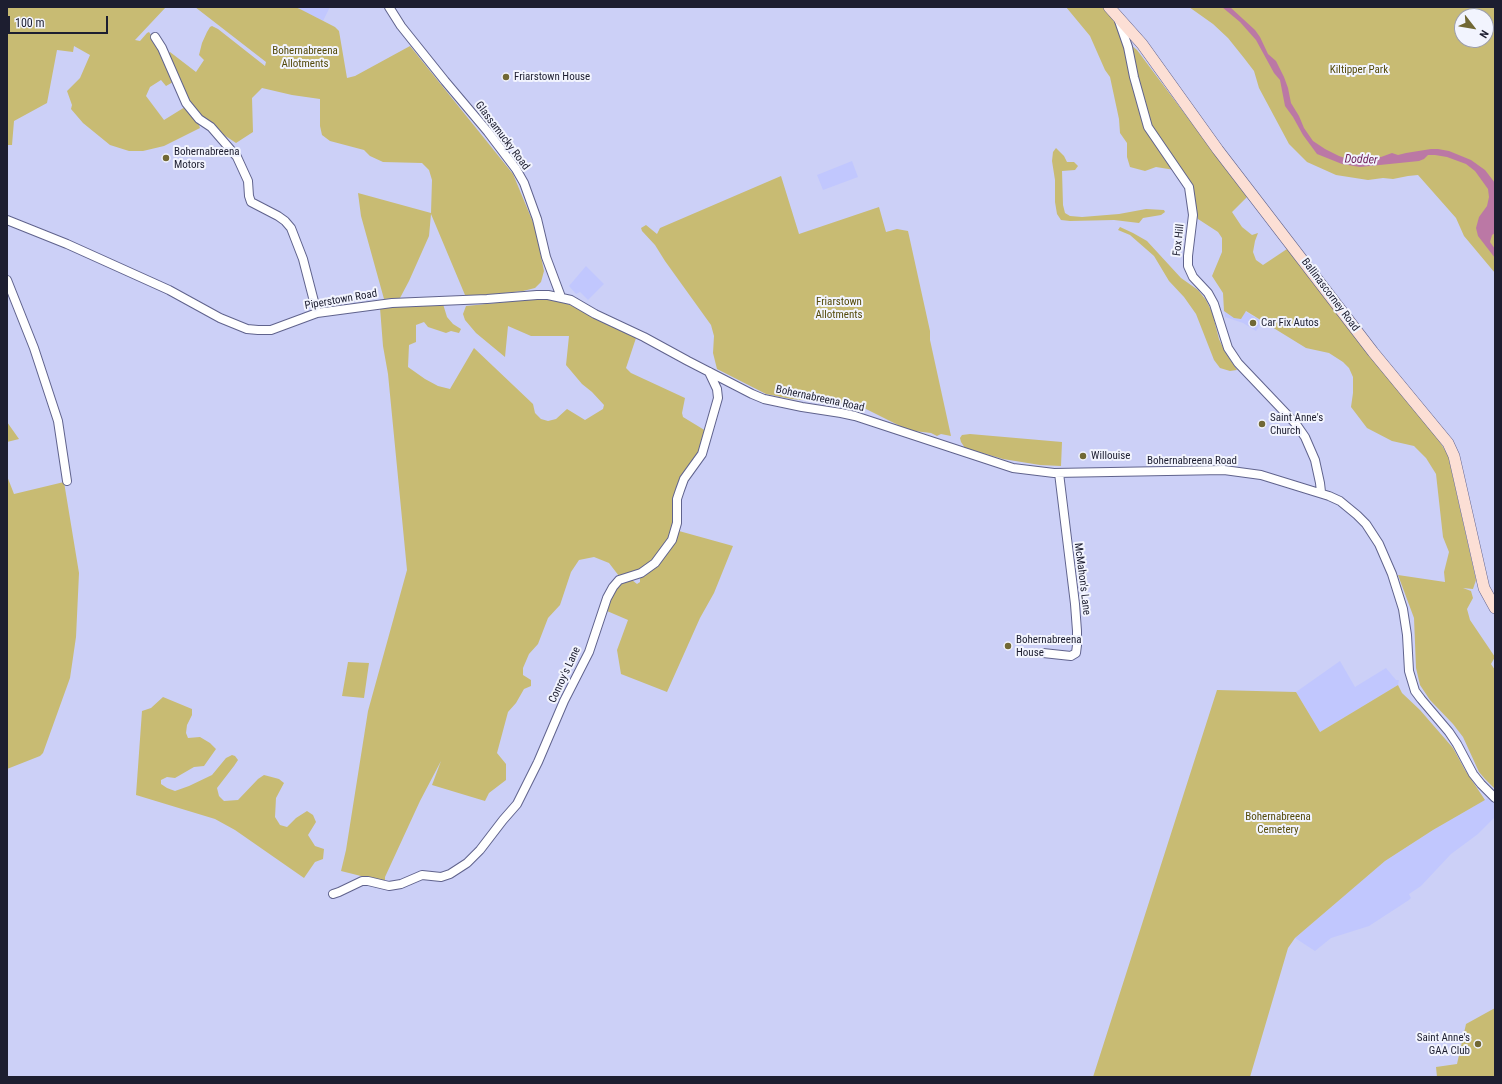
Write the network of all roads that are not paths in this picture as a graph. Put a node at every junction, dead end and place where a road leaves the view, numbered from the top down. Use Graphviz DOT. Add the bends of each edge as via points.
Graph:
graph roads {
  1 [pos="389,7"];
  2 [pos="1112,10"];
  3 [pos="155,37"];
  4 [pos="7,220"];
  5 [pos="7,280"];
  6 [pos="561,297"];
  7 [pos="317,313"];
  8 [pos="709,372"];
  9 [pos="1059,473"];
  10 [pos="67,481"];
  11 [pos="1321,492"];
  12 [pos="1495,608"];
  13 [pos="1043,653"];
  14 [pos="1495,798"];
  15 [pos="333,894"];
  1 -- 6 [label="street, Glassamucky Road" via="401,26 516,169 537,219 546,257"];
  2 -- 11 [label="street, Fox Hill" via="1128,47 1148,127 1189,186 1193,215 1188,266 1193,277 1208,293 1214,304 1228,348 1238,363 1296,424 1305,437 1315,460"];
  2 -- 12 [label="main road, Ballinascorney Road" via="1142,44 1218,150 1373,352 1448,443 1454,456 1484,588"];
  3 -- 7 [label="street" via="186,103 237,157 248,181 251,202 278,216 291,228 303,259"];
  4 -- 7 [label="street, Piperstown Road" via="169,290 220,318 247,329 271,330"];
  5 -- 10 [label="street" via="34,348 58,421"];
  6 -- 7 [label="street, Piperstown Road" via="537,295 392,303"];
  6 -- 8 [label="street, Bohernabreena Road"];
  8 -- 9 [label="street, Bohernabreena Road" via="764,399 855,416 1012,468"];
  8 -- 15 [label="street, Conroy's Lane" via="718,398 702,454 684,479 677,499 677,523 672,540 655,563 641,573 619,580 613,587 589,652 517,804 480,850 467,863 450,874 442,877 422,875 389,886 362,881"];
  9 -- 11 [label="street, Bohernabreena Road" via="1224,470 1261,475"];
  9 -- 13 [label="street, McMahon's Lane" via="1075,604 1077,645 1076,653 1071,656"];
  11 -- 14 [label="street, Bohernabreena Road" via="1340,501 1357,515 1379,544 1403,609 1409,671 1415,691 1449,732 1473,774"];
}
